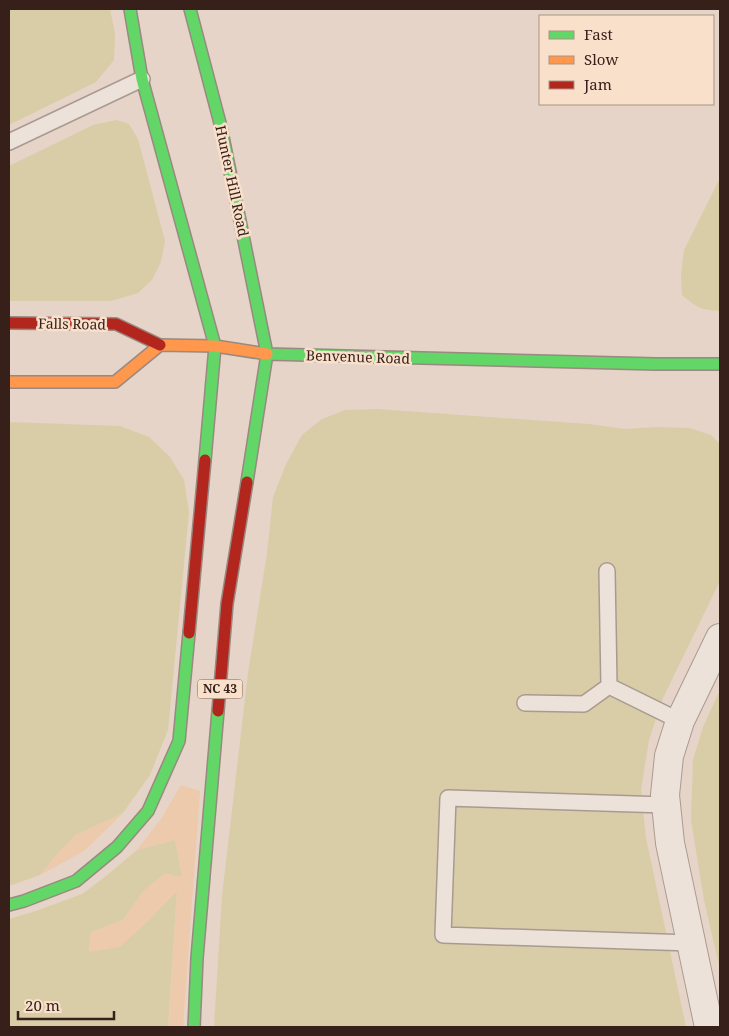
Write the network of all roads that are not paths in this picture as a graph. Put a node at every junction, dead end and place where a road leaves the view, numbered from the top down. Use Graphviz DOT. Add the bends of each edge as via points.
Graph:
graph roads {
  1 [pos="130,9"];
  2 [pos="190,9"];
  3 [pos="142,79"];
  4 [pos="9,142"];
  5 [pos="9,323"];
  6 [pos="160,346"];
  7 [pos="214,346"];
  8 [pos="267,354"];
  9 [pos="720,364"];
  10 [pos="9,382"];
  11 [pos="607,571"];
  12 [pos="720,638"];
  13 [pos="609,686"];
  14 [pos="526,703"];
  15 [pos="680,721"];
  16 [pos="666,806"];
  17 [pos="9,905"];
  18 [pos="691,943"];
  19 [pos="194,1027"];
  20 [pos="709,1027"];
  1 -- 3 [label="main road"];
  2 -- 8 [label="main road, Hunter Hill Road" via="221,128"];
  3 -- 4 [label="lane"];
  3 -- 7 [label="main road"];
  5 -- 6 [label="main road, Falls Road" via="116,324"];
  6 -- 7 [label="main road, Benvenue Road"];
  6 -- 10 [label="main road" via="115,382"];
  7 -- 8 [label="main road, Benvenue Road"];
  7 -- 17 [label="main road" via="179,741 148,811 117,847 76,881"];
  8 -- 9 [label="main road, Benvenue Road"];
  8 -- 19 [label="main road, NC 43" via="227,604"];
  11 -- 13 [label="lane"];
  12 -- 15 [label="street"];
  13 -- 14 [label="lane" via="584,704"];
  13 -- 15 [label="lane"];
  15 -- 16 [label="street" via="669,756"];
  16 -- 18 [label="street" via="670,843"];
  16 -- 18 [label="lane" via="448,798 444,935"];
  18 -- 20 [label="street"];
}
